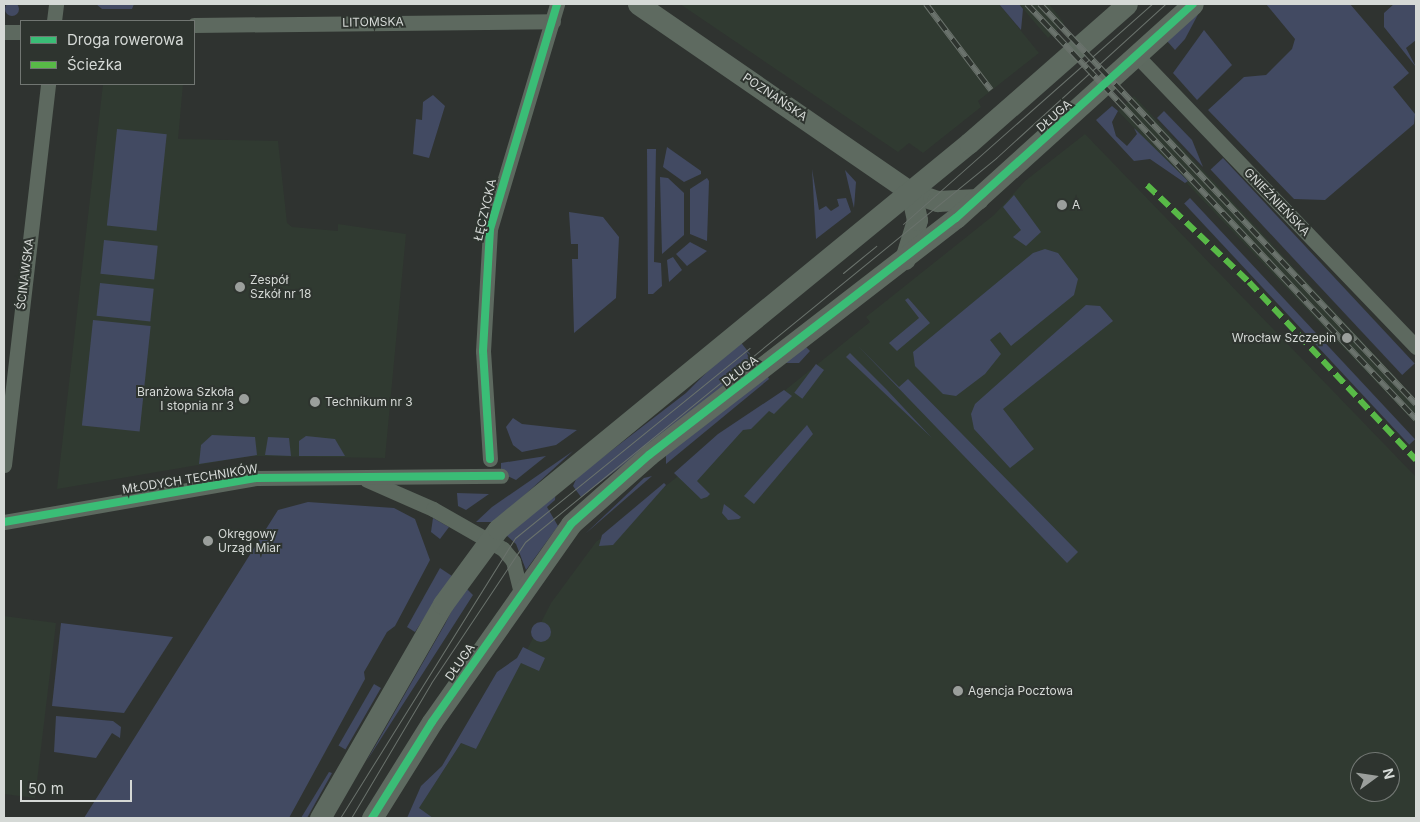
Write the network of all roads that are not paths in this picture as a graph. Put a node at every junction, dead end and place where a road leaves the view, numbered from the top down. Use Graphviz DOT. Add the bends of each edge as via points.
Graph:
graph roads {
  1 [pos="56,4"];
  2 [pos="557,4"];
  3 [pos="638,4"];
  4 [pos="1127,4"];
  5 [pos="1193,4"];
  6 [pos="54,20"];
  7 [pos="553,21"];
  8 [pos="195,25"];
  9 [pos="4,32"];
  10 [pos="20,32"];
  11 [pos="1138,58"];
  12 [pos="48,85"];
  13 [pos="910,192"];
  14 [pos="978,198"];
  15 [pos="905,259"];
  16 [pos="1416,347"];
  17 [pos="490,460"];
  18 [pos="4,465"];
  19 [pos="501,476"];
  20 [pos="366,480"];
  21 [pos="4,522"];
  22 [pos="489,541"];
  23 [pos="521,592"];
  24 [pos="323,817"];
  25 [pos="372,818"];
  1 -- 6 [label="street"];
  2 -- 7 [label="street, ŁĘCZYCKA"];
  3 -- 13 [label="street, POZNAŃSKA"];
  4 -- 13 [label="street"];
  5 -- 11 [label="street, DŁUGA"];
  7 -- 8 [label="street, LITOMSKA"];
  7 -- 17 [label="street, ŁĘCZYCKA" via="490,229 483,351"];
  9 -- 10 [label="street"];
  11 -- 14 [label="street, DŁUGA"];
  11 -- 16 [label="street, GNIEŹNIEŃSKA"];
  12 -- 18 [label="street, ŚCINAWSKA"];
  13 -- 14 [label="street, POZNAŃSKA" via="937,201"];
  13 -- 15 [label="street" via="917,220"];
  13 -- 22 [label="street" via="529,499"];
  14 -- 15 [label="street, DŁUGA"];
  15 -- 23 [label="street, DŁUGA" via="649,455 571,524"];
  19 -- 20 [label="street, MŁODYCH TECHNIKÓW"];
  20 -- 21 [label="street, MŁODYCH TECHNIKÓW" via="242,479"];
  20 -- 22 [label="street, MŁODYCH TECHNIKÓW"];
  22 -- 23 [label="street, MŁODYCH TECHNIKÓW" via="511,559"];
  22 -- 24 [label="street" via="443,604"];
  23 -- 25 [label="street, DŁUGA"];
}
